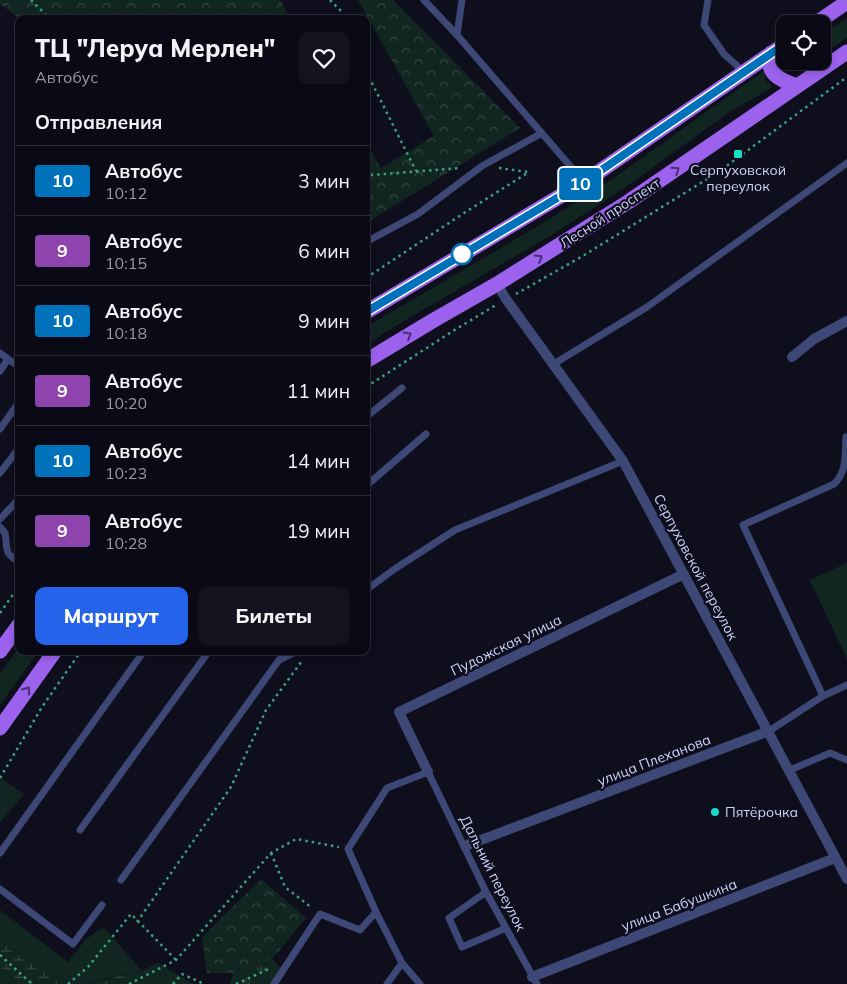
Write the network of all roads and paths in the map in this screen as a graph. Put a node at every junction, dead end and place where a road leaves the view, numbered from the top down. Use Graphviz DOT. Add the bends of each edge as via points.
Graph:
graph roads {
  1 [pos="31,0"];
  2 [pos="330,0"];
  3 [pos="424,0"];
  4 [pos="462,0"];
  5 [pos="708,0"];
  6 [pos="847,2"];
  7 [pos="46,15"];
  8 [pos="343,15"];
  9 [pos="828,15"];
  10 [pos="457,36"];
  11 [pos="776,50"];
  12 [pos="847,52"];
  13 [pos="771,53"];
  14 [pos="744,72"];
  15 [pos="847,78"];
  16 [pos="370,80"];
  17 [pos="797,86"];
  18 [pos="542,133"];
  19 [pos="847,163"];
  20 [pos="482,166"];
  21 [pos="416,171"];
  22 [pos="370,173"];
  23 [pos="584,182"];
  24 [pos="370,240"];
  25 [pos="370,274"];
  26 [pos="498,284"];
  27 [pos="506,299"];
  28 [pos="370,310"];
  29 [pos="847,321"];
  30 [pos="0,353"];
  31 [pos="792,357"];
  32 [pos="8,359"];
  33 [pos="370,359"];
  34 [pos="15,364"];
  35 [pos="552,365"];
  36 [pos="0,371"];
  37 [pos="370,384"];
  38 [pos="402,388"];
  39 [pos="15,408"];
  40 [pos="370,414"];
  41 [pos="0,429"];
  42 [pos="426,434"];
  43 [pos="847,437"];
  44 [pos="15,453"];
  45 [pos="623,461"];
  46 [pos="0,473"];
  47 [pos="370,483"];
  48 [pos="15,503"];
  49 [pos="0,519"];
  50 [pos="0,526"];
  51 [pos="15,560"];
  52 [pos="684,574"];
  53 [pos="370,587"];
  54 [pos="15,592"];
  55 [pos="0,613"];
  56 [pos="15,630"];
  57 [pos="0,651"];
  58 [pos="52,655"];
  59 [pos="78,655"];
  60 [pos="141,655"];
  61 [pos="206,655"];
  62 [pos="289,655"];
  63 [pos="303,659"];
  64 [pos="847,685"];
  65 [pos="823,696"];
  66 [pos="0,728"];
  67 [pos="769,731"];
  68 [pos="847,760"];
  69 [pos="790,770"];
  70 [pos="428,772"];
  71 [pos="0,778"];
  72 [pos="80,830"];
  73 [pos="465,846"];
  74 [pos="348,849"];
  75 [pos="272,853"];
  76 [pos="0,854"];
  77 [pos="835,858"];
  78 [pos="847,879"];
  79 [pos="121,880"];
  80 [pos="0,889"];
  81 [pos="486,892"];
  82 [pos="102,905"];
  83 [pos="376,912"];
  84 [pos="320,914"];
  85 [pos="137,922"];
  86 [pos="506,928"];
  87 [pos="0,956"];
  88 [pos="176,960"];
  89 [pos="402,963"];
  90 [pos="273,968"];
  91 [pos="535,981"];
  92 [pos="32,984"];
  93 [pos="68,984"];
  94 [pos="129,984"];
  95 [pos="173,984"];
  96 [pos="204,984"];
  97 [pos="236,984"];
  98 [pos="274,984"];
  99 [pos="387,984"];
  100 [pos="420,984"];
  1 -- 7 [label="path"];
  2 -- 8 [label="path"];
  3 -- 10 [label="lane"];
  4 -- 10 [label="lane"];
  5 -- 14 [label="lane" via="704,25 724,54"];
  6 -- 9 [label="main road"];
  10 -- 18 [label="lane"];
  11 -- 13 [label="main road"];
  12 -- 17 [label="main road, Лесной проспект"];
  13 -- 14 [label="main road"];
  13 -- 17 [label="main road" via="772,73"];
  14 -- 23 [label="main road"];
  15 -- 27 [label="path" via="716,173 581,257"];
  16 -- 21 [label="path"];
  26 -- 17 [label="main road, Лесной проспект, one-way" via="628,202"];
  18 -- 20 [label="lane"];
  18 -- 23 [label="lane"];
  19 -- 35 [label="lane" via="647,307"];
  20 -- 21 [label="path"];
  20 -- 24 [label="lane" via="418,214"];
  20 -- 25 [label="path" via="529,172"];
  21 -- 22 [label="path"];
  23 -- 28 [label="main road"];
  26 -- 27 [label="street, Серпуховской переулок"];
  33 -- 26 [label="main road, Лесной проспект, one-way"];
  27 -- 35 [label="street, Серпуховской переулок"];
  27 -- 37 [label="path"];
  29 -- 31 [label="street" via="814,338"];
  30 -- 32 [label="lane"];
  32 -- 34 [label="lane"];
  32 -- 36 [label="lane"];
  35 -- 45 [label="street, Серпуховской переулок"];
  38 -- 40 [label="lane"];
  39 -- 41 [label="lane"];
  42 -- 47 [label="lane"];
  43 -- 65 [label="lane" via="845,470 834,484 743,525"];
  44 -- 46 [label="lane"];
  45 -- 52 [label="street, Серпуховской переулок"];
  45 -- 53 [label="lane" via="455,530"];
  48 -- 49 [label="lane"];
  50 -- 51 [label="lane" via="5,533 8,556"];
  52 -- 67 [label="street, Серпуховской переулок"];
  52 -- 70 [label="street, Пудожская улица" via="395,714"];
  54 -- 55 [label="path"];
  56 -- 57 [label="main road"];
  66 -- 58 [label="main road, one-way"];
  59 -- 71 [label="path" via="42,707"];
  60 -- 76 [label="lane"];
  61 -- 72 [label="lane"];
  62 -- 79 [label="lane" via="279,660"];
  63 -- 85 [label="path" via="266,710 231,788"];
  64 -- 65 [label="lane, улица Плеханова"];
  65 -- 67 [label="lane, улица Плеханова"];
  67 -- 69 [label="street, Серпуховской переулок"];
  67 -- 73 [label="street, улица Плеханова"];
  68 -- 69 [label="lane" via="830,753"];
  69 -- 77 [label="street, Серпуховской переулок"];
  70 -- 73 [label="lane, Дальний переулок"];
  70 -- 74 [label="lane" via="388,788"];
  73 -- 81 [label="lane, Дальний переулок"];
  74 -- 75 [label="path" via="296,839"];
  74 -- 83 [label="lane"];
  75 -- 84 [label="path" via="285,886"];
  75 -- 88 [label="path"];
  77 -- 78 [label="street, Серпуховской переулок"];
  77 -- 91 [label="street, улица Бабушкина"];
  80 -- 82 [label="lane" via="73,944"];
  81 -- 86 [label="lane, Дальний переулок"];
  81 -- 86 [label="lane" via="449,918 462,947"];
  83 -- 84 [label="lane" via="360,930"];
  83 -- 89 [label="lane"];
  84 -- 98 [label="lane"];
  85 -- 88 [label="path"];
  85 -- 93 [label="path" via="131,914 88,966"];
  86 -- 91 [label="lane, Дальний переулок"];
  87 -- 92 [label="path"];
  88 -- 94 [label="path"];
  89 -- 99 [label="lane"];
  89 -- 100 [label="lane"];
  90 -- 97 [label="path"];
  95 -- 96 [label="path" via="182,974"];
}
